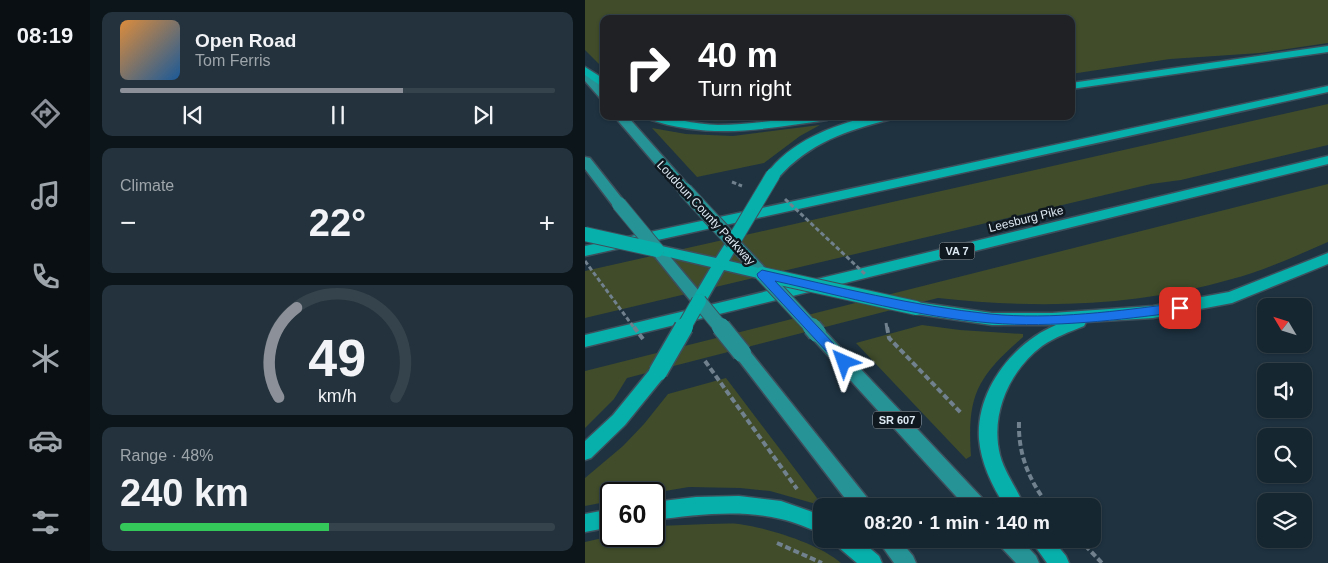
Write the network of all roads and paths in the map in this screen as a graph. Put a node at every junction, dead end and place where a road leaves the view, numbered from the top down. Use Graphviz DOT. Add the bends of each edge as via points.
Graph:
graph roads {
  1 [pos="1328,49"];
  2 [pos="585,72"];
  3 [pos="600,82"];
  4 [pos="1075,85"];
  5 [pos="1328,89"];
  6 [pos="600,91"];
  7 [pos="624,120"];
  8 [pos="664,120"];
  9 [pos="796,120"];
  10 [pos="872,120"];
  11 [pos="1328,160"];
  12 [pos="585,161"];
  13 [pos="733,182"];
  14 [pos="742,186"];
  15 [pos="785,199"];
  16 [pos="585,234"];
  17 [pos="733,242"];
  18 [pos="657,250"];
  19 [pos="585,251"];
  20 [pos="1328,258"];
  21 [pos="585,260"];
  22 [pos="720,264"];
  23 [pos="762,274"];
  24 [pos="867,276"];
  25 [pos="699,301"];
  26 [pos="885,315"];
  27 [pos="1089,317"];
  28 [pos="643,339"];
  29 [pos="585,341"];
  30 [pos="705,360"];
  31 [pos="962,414"];
  32 [pos="1019,422"];
  33 [pos="585,452"];
  34 [pos="797,489"];
  35 [pos="856,498"];
  36 [pos="970,498"];
  37 [pos="1010,498"];
  38 [pos="1042,498"];
  39 [pos="665,510"];
  40 [pos="600,520"];
  41 [pos="813,520"];
  42 [pos="585,522"];
  43 [pos="777,543"];
  44 [pos="854,548"];
  45 [pos="894,548"];
  46 [pos="1015,548"];
  47 [pos="1047,548"];
  48 [pos="1088,548"];
  49 [pos="822,563"];
  50 [pos="872,563"];
  51 [pos="907,563"];
  52 [pos="1029,563"];
  53 [pos="1059,563"];
  54 [pos="1102,563"];
  1 -- 4 [label="highway"];
  2 -- 3 [label="highway"];
  2 -- 6 [label="main road"];
  5 -- 19 [label="highway"];
  7 -- 17 [label="main road, Loudoun County Parkway / SR 607, bridge"];
  8 -- 9 [label="highway" via="700,128"];
  10 -- 17 [label="highway, bridge" via="814,140 782,163"];
  11 -- 29 [label="highway, Leesburg Pike / VA 7"];
  12 -- 18 [label="main road, bridge"];
  13 -- 14 [label="path"];
  15 -- 24 [label="path, bridge"];
  16 -- 18 [label="highway, bridge"];
  17 -- 22 [label="highway"];
  17 -- 23 [label="main road, Loudoun County Parkway / SR 607"];
  18 -- 22 [label="highway"];
  18 -- 25 [label="main road"];
  20 -- 27 [label="highway" via="1232,297 1153,312"];
  21 -- 28 [label="path, bridge"];
  22 -- 23 [label="highway"];
  22 -- 25 [label="highway"];
  23 -- 27 [label="highway, bridge" via="916,308 992,319"];
  23 -- 36 [label="main road, Loudoun County Parkway / SR 607, bridge"];
  25 -- 33 [label="highway, bridge" via="658,372 619,420"];
  25 -- 35 [label="main road, bridge"];
  26 -- 31 [label="path" via="889,338"];
  27 -- 37 [label="highway" via="1034,344 1001,382 991,403 987,432 993,460"];
  30 -- 34 [label="path"];
  32 -- 38 [label="path" via="1019,446 1027,470"];
  39 -- 41 [label="highway" via="738,504 769,507"];
  40 -- 42 [label="highway"];
  43 -- 49 [label="path"];
  44 -- 50 [label="highway"];
  45 -- 51 [label="main road"];
  46 -- 52 [label="main road"];
  47 -- 53 [label="highway"];
  48 -- 54 [label="path"];
}
